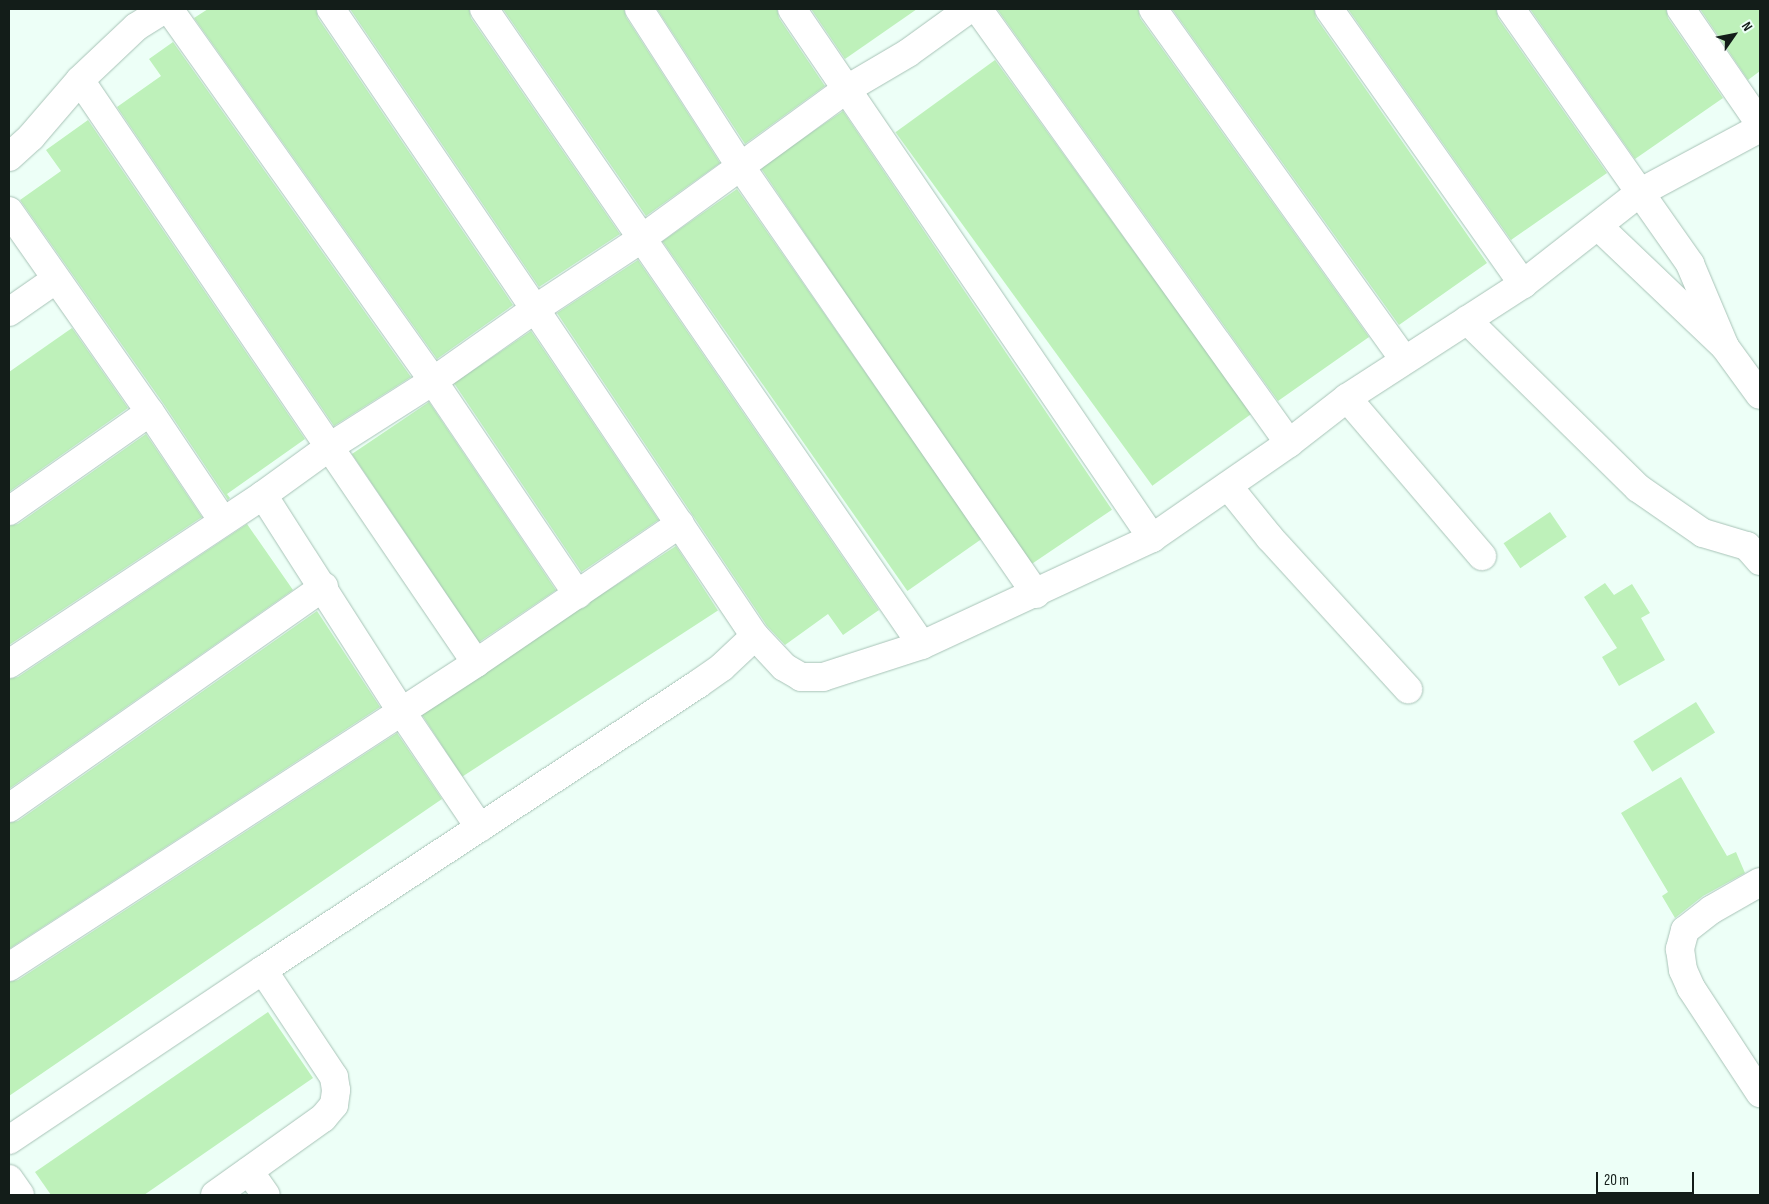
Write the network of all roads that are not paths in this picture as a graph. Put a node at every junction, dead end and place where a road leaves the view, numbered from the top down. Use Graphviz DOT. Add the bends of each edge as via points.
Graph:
graph roads {
  1 [pos="167,9"];
  2 [pos="331,9"];
  3 [pos="484,9"];
  4 [pos="639,9"];
  5 [pos="792,9"];
  6 [pos="969,9"];
  7 [pos="978,9"];
  8 [pos="1153,9"];
  9 [pos="1329,9"];
  10 [pos="1511,9"];
  11 [pos="1681,9"];
  12 [pos="80,80"];
  13 [pos="847,89"];
  14 [pos="1760,126"];
  15 [pos="9,157"];
  16 [pos="741,167"];
  17 [pos="1639,193"];
  18 [pos="9,211"];
  19 [pos="1598,226"];
  20 [pos="641,239"];
  21 [pos="55,280"];
  22 [pos="1523,284"];
  23 [pos="535,309"];
  24 [pos="9,312"];
  25 [pos="1467,320"];
  26 [pos="1726,347"];
  27 [pos="1404,359"];
  28 [pos="432,381"];
  29 [pos="1760,395"];
  30 [pos="1347,398"];
  31 [pos="150,412"];
  32 [pos="1289,443"];
  33 [pos="328,448"];
  34 [pos="1228,486"];
  35 [pos="263,494"];
  36 [pos="9,510"];
  37 [pos="223,520"];
  38 [pos="680,524"];
  39 [pos="1152,538"];
  40 [pos="1482,556"];
  41 [pos="1760,560"];
  42 [pos="324,587"];
  43 [pos="578,594"];
  44 [pos="1036,594"];
  45 [pos="755,636"];
  46 [pos="922,645"];
  47 [pos="476,663"];
  48 [pos="9,664"];
  49 [pos="1408,689"];
  50 [pos="401,711"];
  51 [pos="9,808"];
  52 [pos="480,828"];
  53 [pos="1760,882"];
  54 [pos="9,967"];
  55 [pos="263,970"];
  56 [pos="1760,1093"];
  57 [pos="9,1140"];
  58 [pos="249,1171"];
  59 [pos="9,1179"];
  60 [pos="20,1195"];
  61 [pos="215,1195"];
  62 [pos="266,1195"];
  1 -- 12 [label="street" via="136,27"];
  1 -- 28 [label="street"];
  2 -- 23 [label="street"];
  3 -- 20 [label="street"];
  4 -- 16 [label="street"];
  5 -- 13 [label="street"];
  6 -- 13 [label="street" via="908,54"];
  7 -- 32 [label="street"];
  8 -- 27 [label="street"];
  9 -- 22 [label="street"];
  10 -- 17 [label="street"];
  11 -- 14 [label="street"];
  12 -- 15 [label="street" via="31,137"];
  12 -- 33 [label="street"];
  13 -- 16 [label="street"];
  13 -- 39 [label="street"];
  14 -- 17 [label="street"];
  16 -- 20 [label="street"];
  16 -- 44 [label="street"];
  17 -- 19 [label="street"];
  17 -- 26 [label="street" via="1690,264"];
  18 -- 21 [label="street"];
  19 -- 22 [label="street"];
  19 -- 26 [label="street"];
  20 -- 23 [label="street"];
  20 -- 46 [label="street"];
  21 -- 24 [label="street"];
  21 -- 31 [label="street"];
  22 -- 25 [label="street"];
  23 -- 28 [label="street"];
  23 -- 38 [label="street"];
  25 -- 27 [label="street"];
  25 -- 41 [label="street" via="1638,488 1703,533 1747,546"];
  26 -- 29 [label="street"];
  27 -- 30 [label="street"];
  28 -- 33 [label="street"];
  28 -- 43 [label="street"];
  30 -- 32 [label="street"];
  30 -- 40 [label="street"];
  31 -- 36 [label="street"];
  31 -- 37 [label="street"];
  32 -- 34 [label="street"];
  33 -- 35 [label="street"];
  33 -- 47 [label="street"];
  34 -- 39 [label="street"];
  34 -- 49 [label="street" via="1270,538"];
  35 -- 37 [label="street"];
  35 -- 42 [label="street"];
  37 -- 48 [label="street"];
  38 -- 43 [label="street"];
  38 -- 45 [label="street"];
  39 -- 44 [label="street"];
  42 -- 50 [label="street"];
  42 -- 51 [label="street"];
  43 -- 47 [label="street"];
  44 -- 46 [label="street"];
  45 -- 46 [label="street" via="784,667 801,676 823,677"];
  45 -- 52 [label="street" via="698,684"];
  47 -- 50 [label="street"];
  50 -- 52 [label="street"];
  50 -- 54 [label="street"];
  52 -- 55 [label="street"];
  53 -- 56 [label="street" via="1711,910 1685,930 1680,949 1683,970 1691,988"];
  55 -- 57 [label="street"];
  55 -- 58 [label="street" via="334,1077 336,1090 334,1105 324,1118"];
  58 -- 61 [label="street"];
  58 -- 62 [label="street"];
  59 -- 60 [label="street"];
}
